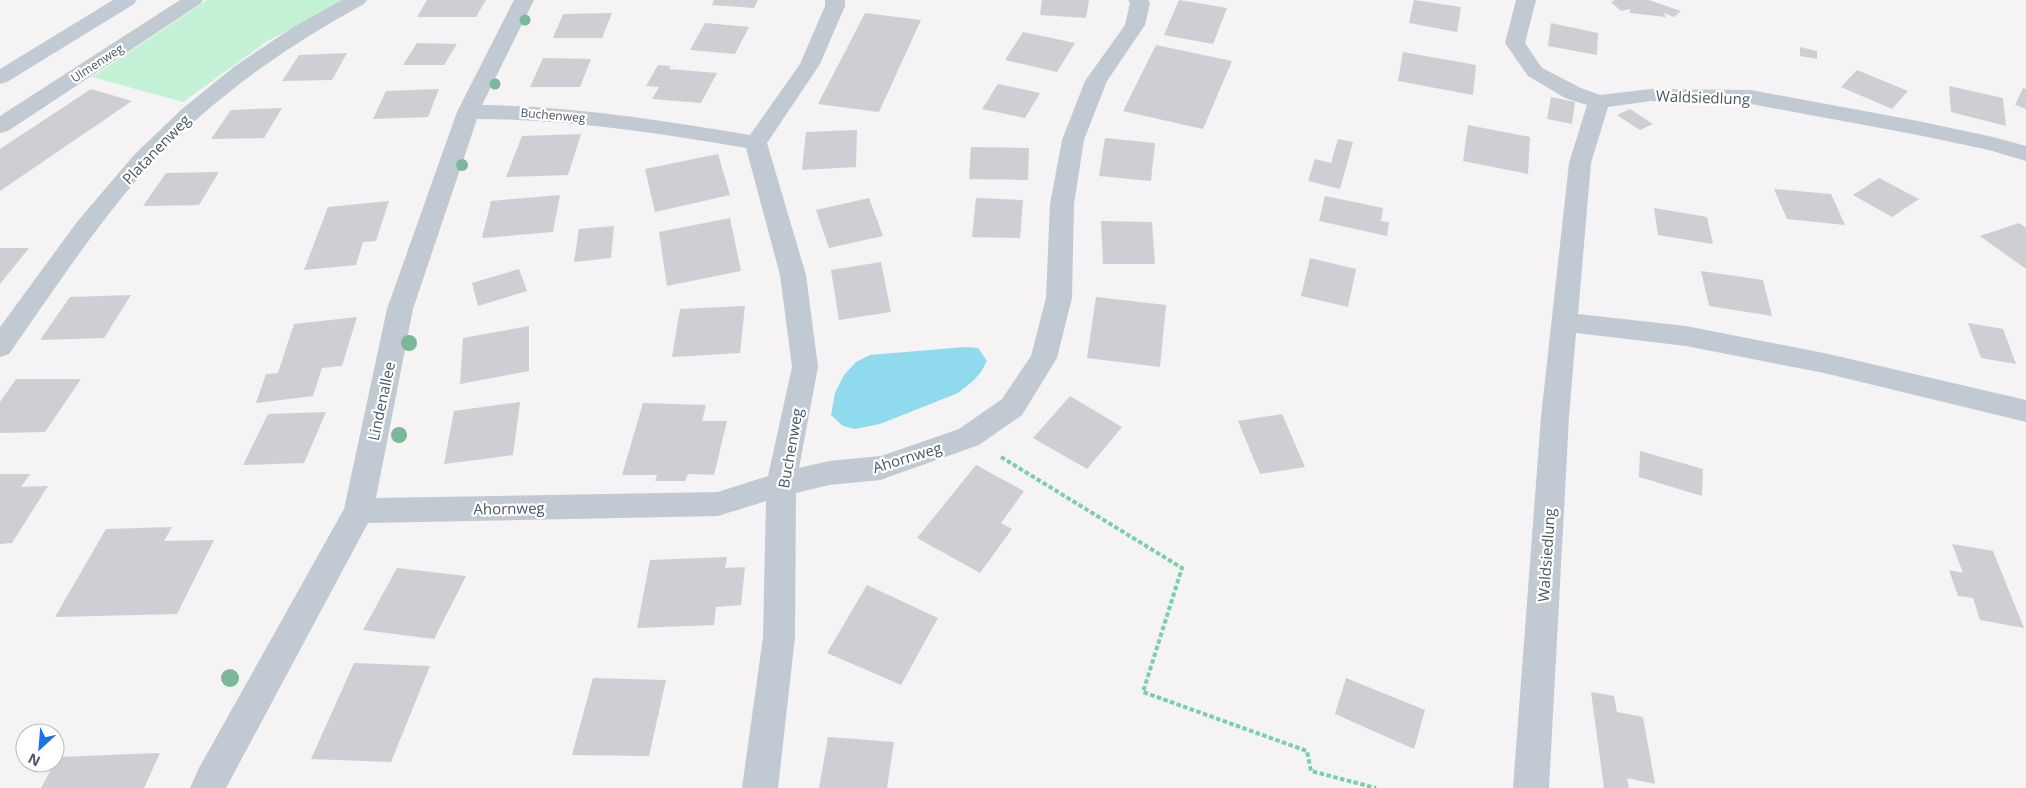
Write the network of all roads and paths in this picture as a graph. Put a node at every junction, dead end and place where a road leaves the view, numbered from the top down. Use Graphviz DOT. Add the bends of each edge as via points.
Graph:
graph roads {
  1 [pos="126,0"];
  2 [pos="193,0"];
  3 [pos="357,0"];
  4 [pos="524,0"];
  5 [pos="835,0"];
  6 [pos="1138,0"];
  7 [pos="1526,0"];
  8 [pos="0,78"];
  9 [pos="1599,102"];
  10 [pos="468,112"];
  11 [pos="0,126"];
  12 [pos="756,142"];
  13 [pos="2026,154"];
  14 [pos="1565,322"];
  15 [pos="0,347"];
  16 [pos="2026,410"];
  17 [pos="969,437"];
  18 [pos="781,484"];
  19 [pos="359,511"];
  20 [pos="208,788"];
  21 [pos="760,788"];
  22 [pos="1376,788"];
  23 [pos="1531,788"];
  1 -- 8 [label="main road"];
  2 -- 11 [label="street, Ulmenweg"];
  3 -- 15 [label="street, Platanenweg" via="290,38 207,98 142,159 98,212"];
  4 -- 10 [label="street, Lindenallee"];
  5 -- 12 [label="street" via="810,64"];
  6 -- 17 [label="street, Ahornweg" via="1135,25 1096,82 1073,140 1062,204 1059,298 1044,358 1012,407"];
  7 -- 9 [label="street" via="1515,43 1534,72 1573,93"];
  9 -- 13 [label="street, Waldsiedlung" via="1651,95 1751,97 1918,128"];
  9 -- 14 [label="street, Waldsiedlung" via="1580,163"];
  10 -- 12 [label="street, Buchenweg" via="625,121"];
  10 -- 19 [label="street, Lindenallee" via="400,309"];
  12 -- 18 [label="street, Buchenweg" via="793,275 805,366"];
  14 -- 16 [label="street" via="1723,343"];
  14 -- 23 [label="street, Waldsiedlung" via="1555,417"];
  17 -- 18 [label="street, Ahornweg" via="881,468 829,473"];
  17 -- 22 [label="path" via="1182,568 1143,692 1307,751 1311,771"];
  18 -- 19 [label="street, Ahornweg" via="718,504"];
  18 -- 21 [label="street, Buchenweg" via="779,637"];
  19 -- 20 [label="street, Lindenallee"];
}
